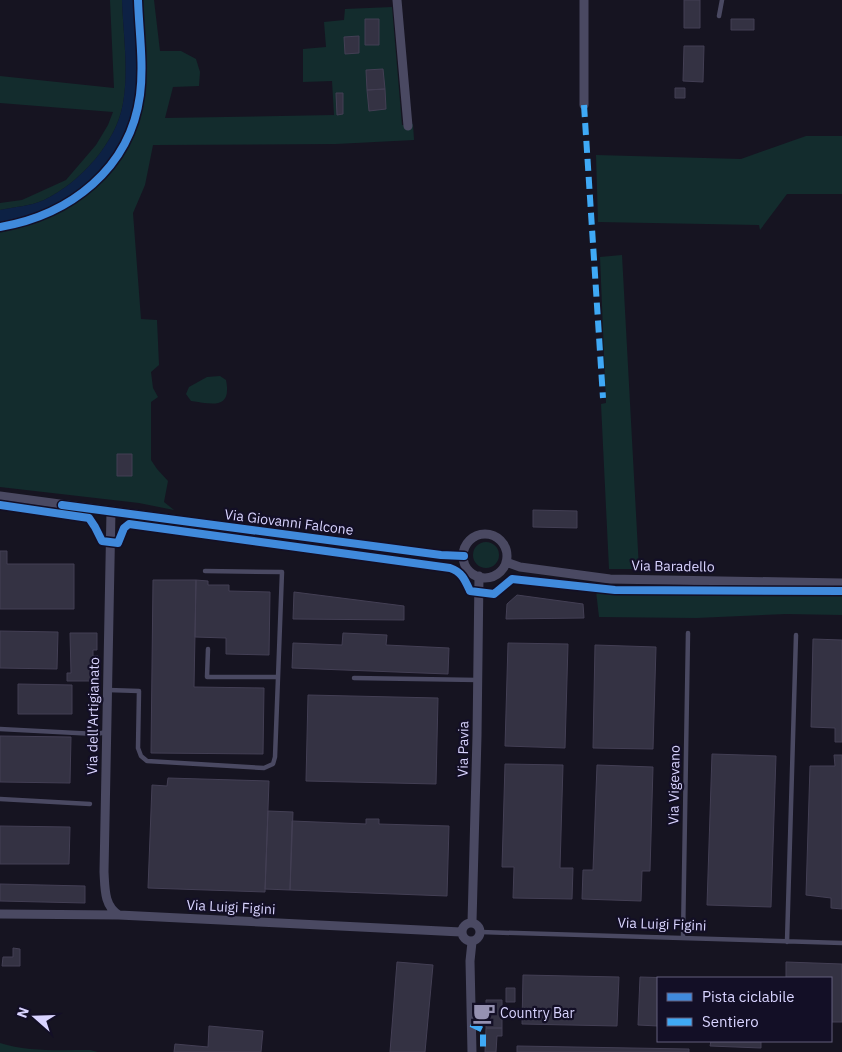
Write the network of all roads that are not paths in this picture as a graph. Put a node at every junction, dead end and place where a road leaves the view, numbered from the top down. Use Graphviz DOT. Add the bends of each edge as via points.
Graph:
graph roads {
  1 [pos="397,0"];
  2 [pos="584,0"];
  3 [pos="722,0"];
  4 [pos="720,16"];
  5 [pos="584,105"];
  6 [pos="408,126"];
  7 [pos="0,496"];
  8 [pos="111,511"];
  9 [pos="464,556"];
  10 [pos="506,562"];
  11 [pos="205,572"];
  12 [pos="479,576"];
  13 [pos="842,583"];
  14 [pos="688,633"];
  15 [pos="796,635"];
  16 [pos="208,649"];
  17 [pos="278,677"];
  18 [pos="354,678"];
  19 [pos="478,680"];
  20 [pos="108,690"];
  21 [pos="0,729"];
  22 [pos="107,732"];
  23 [pos="0,799"];
  24 [pos="90,804"];
  25 [pos="0,914"];
  26 [pos="119,915"];
  27 [pos="472,922"];
  28 [pos="462,932"];
  29 [pos="481,932"];
  30 [pos="683,938"];
  31 [pos="472,942"];
  32 [pos="787,942"];
  33 [pos="842,943"];
  34 [pos="472,1052"];
  1 -- 6 [label="street"];
  2 -- 5 [label="street"];
  3 -- 4 [label="lane"];
  7 -- 8 [label="street, Via Giovanni Falcone"];
  8 -- 9 [label="street, Via Giovanni Falcone"];
  8 -- 20 [label="street, Via dell'Artigianato"];
  9 -- 10 [label="street" via="469,542 481,534 488,534 496,536 506,547"];
  9 -- 12 [label="street" via="468,569"];
  10 -- 12 [label="street" via="499,573"];
  10 -- 13 [label="street, Via Baradello" via="520,567 610,579"];
  11 -- 17 [label="lane" via="282,572"];
  12 -- 19 [label="street, Via Pavia"];
  14 -- 30 [label="lane, Via Vigevano"];
  15 -- 32 [label="lane"];
  16 -- 17 [label="lane" via="206,677"];
  17 -- 20 [label="lane" via="276,757 273,764 264,768 147,761 140,756 138,748 139,691"];
  18 -- 19 [label="lane"];
  19 -- 27 [label="street, Via Pavia"];
  20 -- 22 [label="street, Via dell'Artigianato"];
  21 -- 22 [label="lane"];
  22 -- 26 [label="street, Via dell'Artigianato" via="105,889 111,910"];
  23 -- 24 [label="lane"];
  25 -- 26 [label="street, Via Luigi Figini"];
  26 -- 28 [label="street, Via Luigi Figini"];
  27 -- 28 [label="street" via="463,926"];
  27 -- 29 [label="street" via="480,927"];
  28 -- 31 [label="street" via="463,937"];
  29 -- 30 [label="lane, Via Luigi Figini"];
  29 -- 31 [label="street"];
  30 -- 32 [label="lane, Via Luigi Figini"];
  31 -- 34 [label="street"];
  32 -- 33 [label="lane, Via Luigi Figini"];
}
